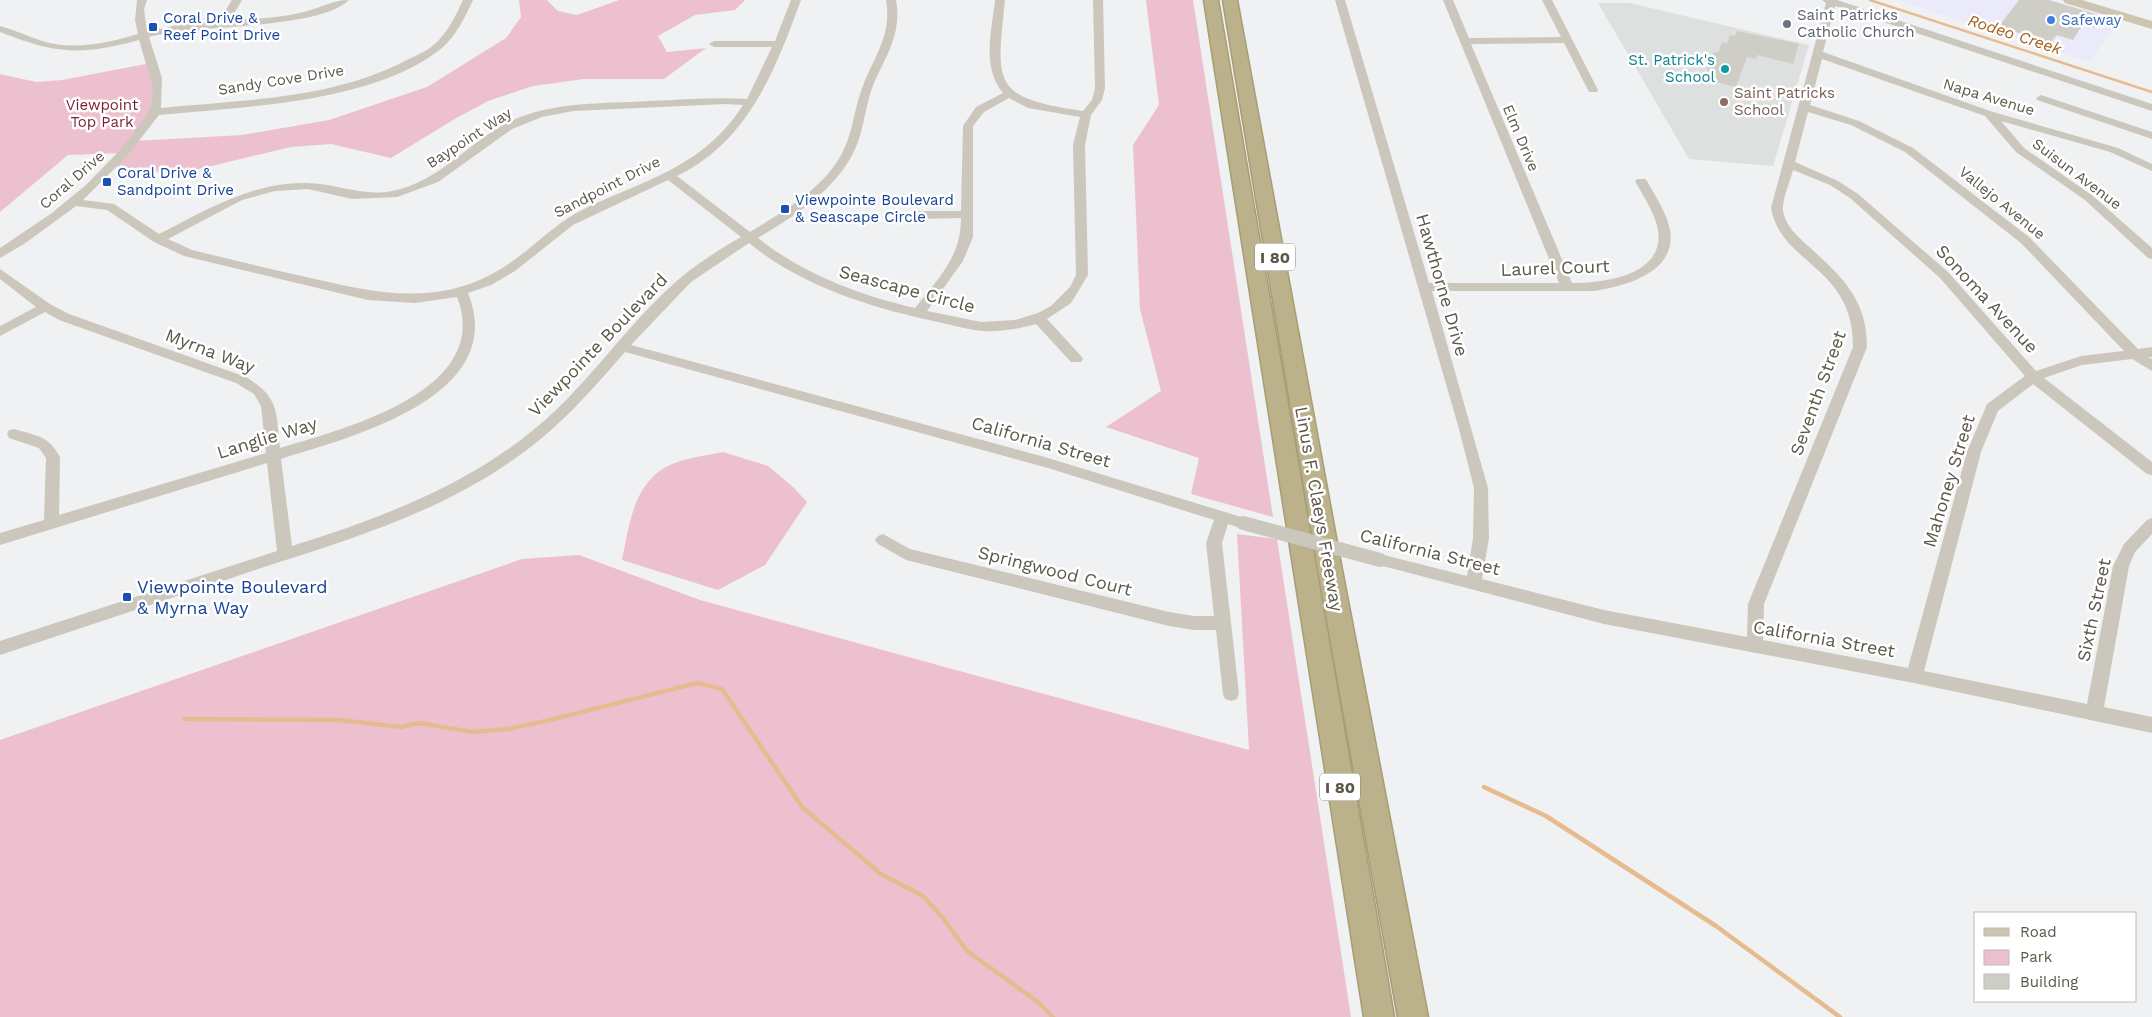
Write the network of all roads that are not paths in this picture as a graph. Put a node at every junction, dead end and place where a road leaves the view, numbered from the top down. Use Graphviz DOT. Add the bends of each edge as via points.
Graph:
graph roads {
  1 [pos="142,0"];
  2 [pos="237,0"];
  3 [pos="344,0"];
  4 [pos="468,0"];
  5 [pos="796,0"];
  6 [pos="891,0"];
  7 [pos="1000,0"];
  8 [pos="1098,0"];
  9 [pos="1211,0"];
  10 [pos="1230,0"];
  11 [pos="1340,0"];
  12 [pos="1448,0"];
  13 [pos="1547,0"];
  14 [pos="2070,0"];
  15 [pos="2086,0"];
  16 [pos="1830,1"];
  17 [pos="2152,20"];
  18 [pos="223,23"];
  19 [pos="2152,25"];
  20 [pos="0,29"];
  21 [pos="144,36"];
  22 [pos="1568,40"];
  23 [pos="1465,41"];
  24 [pos="714,44"];
  25 [pos="779,44"];
  26 [pos="1818,54"];
  27 [pos="1593,90"];
  28 [pos="1010,94"];
  29 [pos="2041,98"];
  30 [pos="749,102"];
  31 [pos="1804,107"];
  32 [pos="2152,108"];
  33 [pos="155,112"];
  34 [pos="1989,114"];
  35 [pos="1086,115"];
  36 [pos="2152,136"];
  37 [pos="1789,164"];
  38 [pos="2152,168"];
  39 [pos="667,174"];
  40 [pos="1641,181"];
  41 [pos="75,202"];
  42 [pos="968,214"];
  43 [pos="919,215"];
  44 [pos="750,237"];
  45 [pos="158,239"];
  46 [pos="0,254"];
  47 [pos="2152,254"];
  48 [pos="0,273"];
  49 [pos="1424,287"];
  50 [pos="1567,287"];
  51 [pos="462,292"];
  52 [pos="45,307"];
  53 [pos="918,314"];
  54 [pos="1039,319"];
  55 [pos="0,332"];
  56 [pos="623,347"];
  57 [pos="2152,352"];
  58 [pos="2136,355"];
  59 [pos="1076,359"];
  60 [pos="2152,366"];
  61 [pos="2033,377"];
  62 [pos="14,434"];
  63 [pos="275,456"];
  64 [pos="2152,470"];
  65 [pos="1223,517"];
  66 [pos="52,523"];
  67 [pos="2152,524"];
  68 [pos="0,539"];
  69 [pos="883,540"];
  70 [pos="285,555"];
  71 [pos="1473,584"];
  72 [pos="1224,623"];
  73 [pos="1755,647"];
  74 [pos="0,648"];
  75 [pos="1914,676"];
  76 [pos="1231,694"];
  77 [pos="2094,713"];
  78 [pos="2152,725"];
  79 [pos="1379,1017"];
  80 [pos="1413,1017"];
  1 -- 21 [label="street, Coral Drive" via="139,7"];
  2 -- 18 [label="street"];
  3 -- 18 [label="street" via="293,17"];
  4 -- 33 [label="street, Sandy Cove Drive" via="459,20 441,43 406,66 355,84 294,96"];
  5 -- 25 [label="street, Sandpoint Drive"];
  6 -- 44 [label="street, Viewpointe Boulevard" via="894,10 891,37 866,91 851,149 824,185 791,212"];
  7 -- 28 [label="street" via="995,64 998,80"];
  8 -- 35 [label="street, Seascape Circle" via="1100,88 1097,100"];
  9 -- 79 [label="highway, Linus F. Claeys Freeway / I 80"];
  10 -- 80 [label="highway, Linus F. Claeys Freeway / I 80" via="1331,579"];
  11 -- 49 [label="street, Hawthorne Drive"];
  12 -- 23 [label="street, Elm Drive"];
  13 -- 22 [label="street"];
  14 -- 19 [label="main road"];
  15 -- 17 [label="main road"];
  16 -- 26 [label="street, Seventh Street"];
  16 -- 32 [label="street"];
  18 -- 21 [label="street" via="176,28"];
  20 -- 21 [label="street" via="45,46 74,49"];
  21 -- 33 [label="street, Coral Drive" via="158,87"];
  22 -- 23 [label="street"];
  22 -- 27 [label="street"];
  23 -- 50 [label="street, Elm Drive"];
  24 -- 25 [label="street"];
  25 -- 30 [label="street, Sandpoint Drive"];
  26 -- 31 [label="street, Seventh Street"];
  26 -- 34 [label="street, Napa Avenue"];
  28 -- 35 [label="street" via="1038,108"];
  28 -- 42 [label="street" via="976,112 968,126"];
  29 -- 36 [label="street"];
  30 -- 39 [label="street, Sandpoint Drive" via="730,132 715,147"];
  30 -- 45 [label="street, Baypoint Way" via="573,108 539,114 508,127 434,180 393,195 352,195 308,186 275,188 238,198"];
  31 -- 37 [label="street, Seventh Street"];
  31 -- 58 [label="street, Vallejo Avenue" via="1855,123 1909,150 2025,240"];
  33 -- 41 [label="street, Coral Drive" via="122,157"];
  34 -- 38 [label="street, Napa Avenue" via="2114,150"];
  34 -- 47 [label="street, Suisun Avenue" via="2020,150 2089,198"];
  35 -- 54 [label="street, Seascape Circle" via="1079,146 1082,275 1070,297"];
  37 -- 61 [label="street, Sonoma Avenue" via="1834,183 1861,202 1944,275"];
  37 -- 73 [label="street, Seventh Street" via="1777,208 1779,219 1849,295 1862,329 1860,347 1756,604"];
  39 -- 44 [label="street, Seascape Circle"];
  39 -- 51 [label="street, Sandpoint Drive" via="569,222 510,269"];
  40 -- 50 [label="street, Laurel Court" via="1664,230 1663,246 1656,261 1640,274 1617,284"];
  41 -- 45 [label="street, Sandpoint Drive" via="110,207"];
  41 -- 46 [label="street, Coral Drive"];
  42 -- 43 [label="street"];
  42 -- 53 [label="street" via="967,236 957,261"];
  44 -- 53 [label="street, Seascape Circle" via="783,262 824,285"];
  44 -- 56 [label="street, Viewpointe Boulevard" via="681,284"];
  45 -- 51 [label="street, Sandpoint Drive" via="188,253 368,296 403,300"];
  48 -- 52 [label="street, Myrna Way"];
  49 -- 50 [label="street, Laurel Court"];
  49 -- 71 [label="street, Hawthorne Drive" via="1481,488 1481,538"];
  51 -- 63 [label="street, Langlie Way" via="470,318 468,338 458,360 435,386 381,421"];
  52 -- 55 [label="street"];
  52 -- 63 [label="street, Myrna Way" via="241,380 258,391 268,406"];
  53 -- 54 [label="street, Seascape Circle" via="984,327"];
  54 -- 59 [label="street"];
  56 -- 65 [label="street, California Street" via="1048,463"];
  56 -- 70 [label="street, Viewpointe Boulevard" via="550,423 489,469 400,515"];
  57 -- 58 [label="street, Mahoney Street"];
  58 -- 60 [label="street, Vallejo Avenue"];
  58 -- 61 [label="street, Mahoney Street" via="2081,361"];
  61 -- 64 [label="street, Sonoma Avenue"];
  61 -- 75 [label="street, Mahoney Street" via="1992,408 1974,452"];
  62 -- 66 [label="street" via="44,444 53,457"];
  63 -- 66 [label="street, Langlie Way"];
  63 -- 70 [label="street, Myrna Way"];
  65 -- 71 [label="street, California Street, bridge"];
  65 -- 72 [label="street" via="1214,543"];
  66 -- 68 [label="street, Langlie Way"];
  67 -- 77 [label="street, Sixth Street" via="2129,548 2121,566"];
  69 -- 72 [label="street, Springwood Court" via="906,554 1169,619"];
  70 -- 74 [label="street, Viewpointe Boulevard"];
  71 -- 73 [label="street, California Street" via="1604,617"];
  72 -- 76 [label="street"];
  73 -- 75 [label="street, California Street"];
  75 -- 77 [label="street, California Street"];
  77 -- 78 [label="street, California Street"];
}
